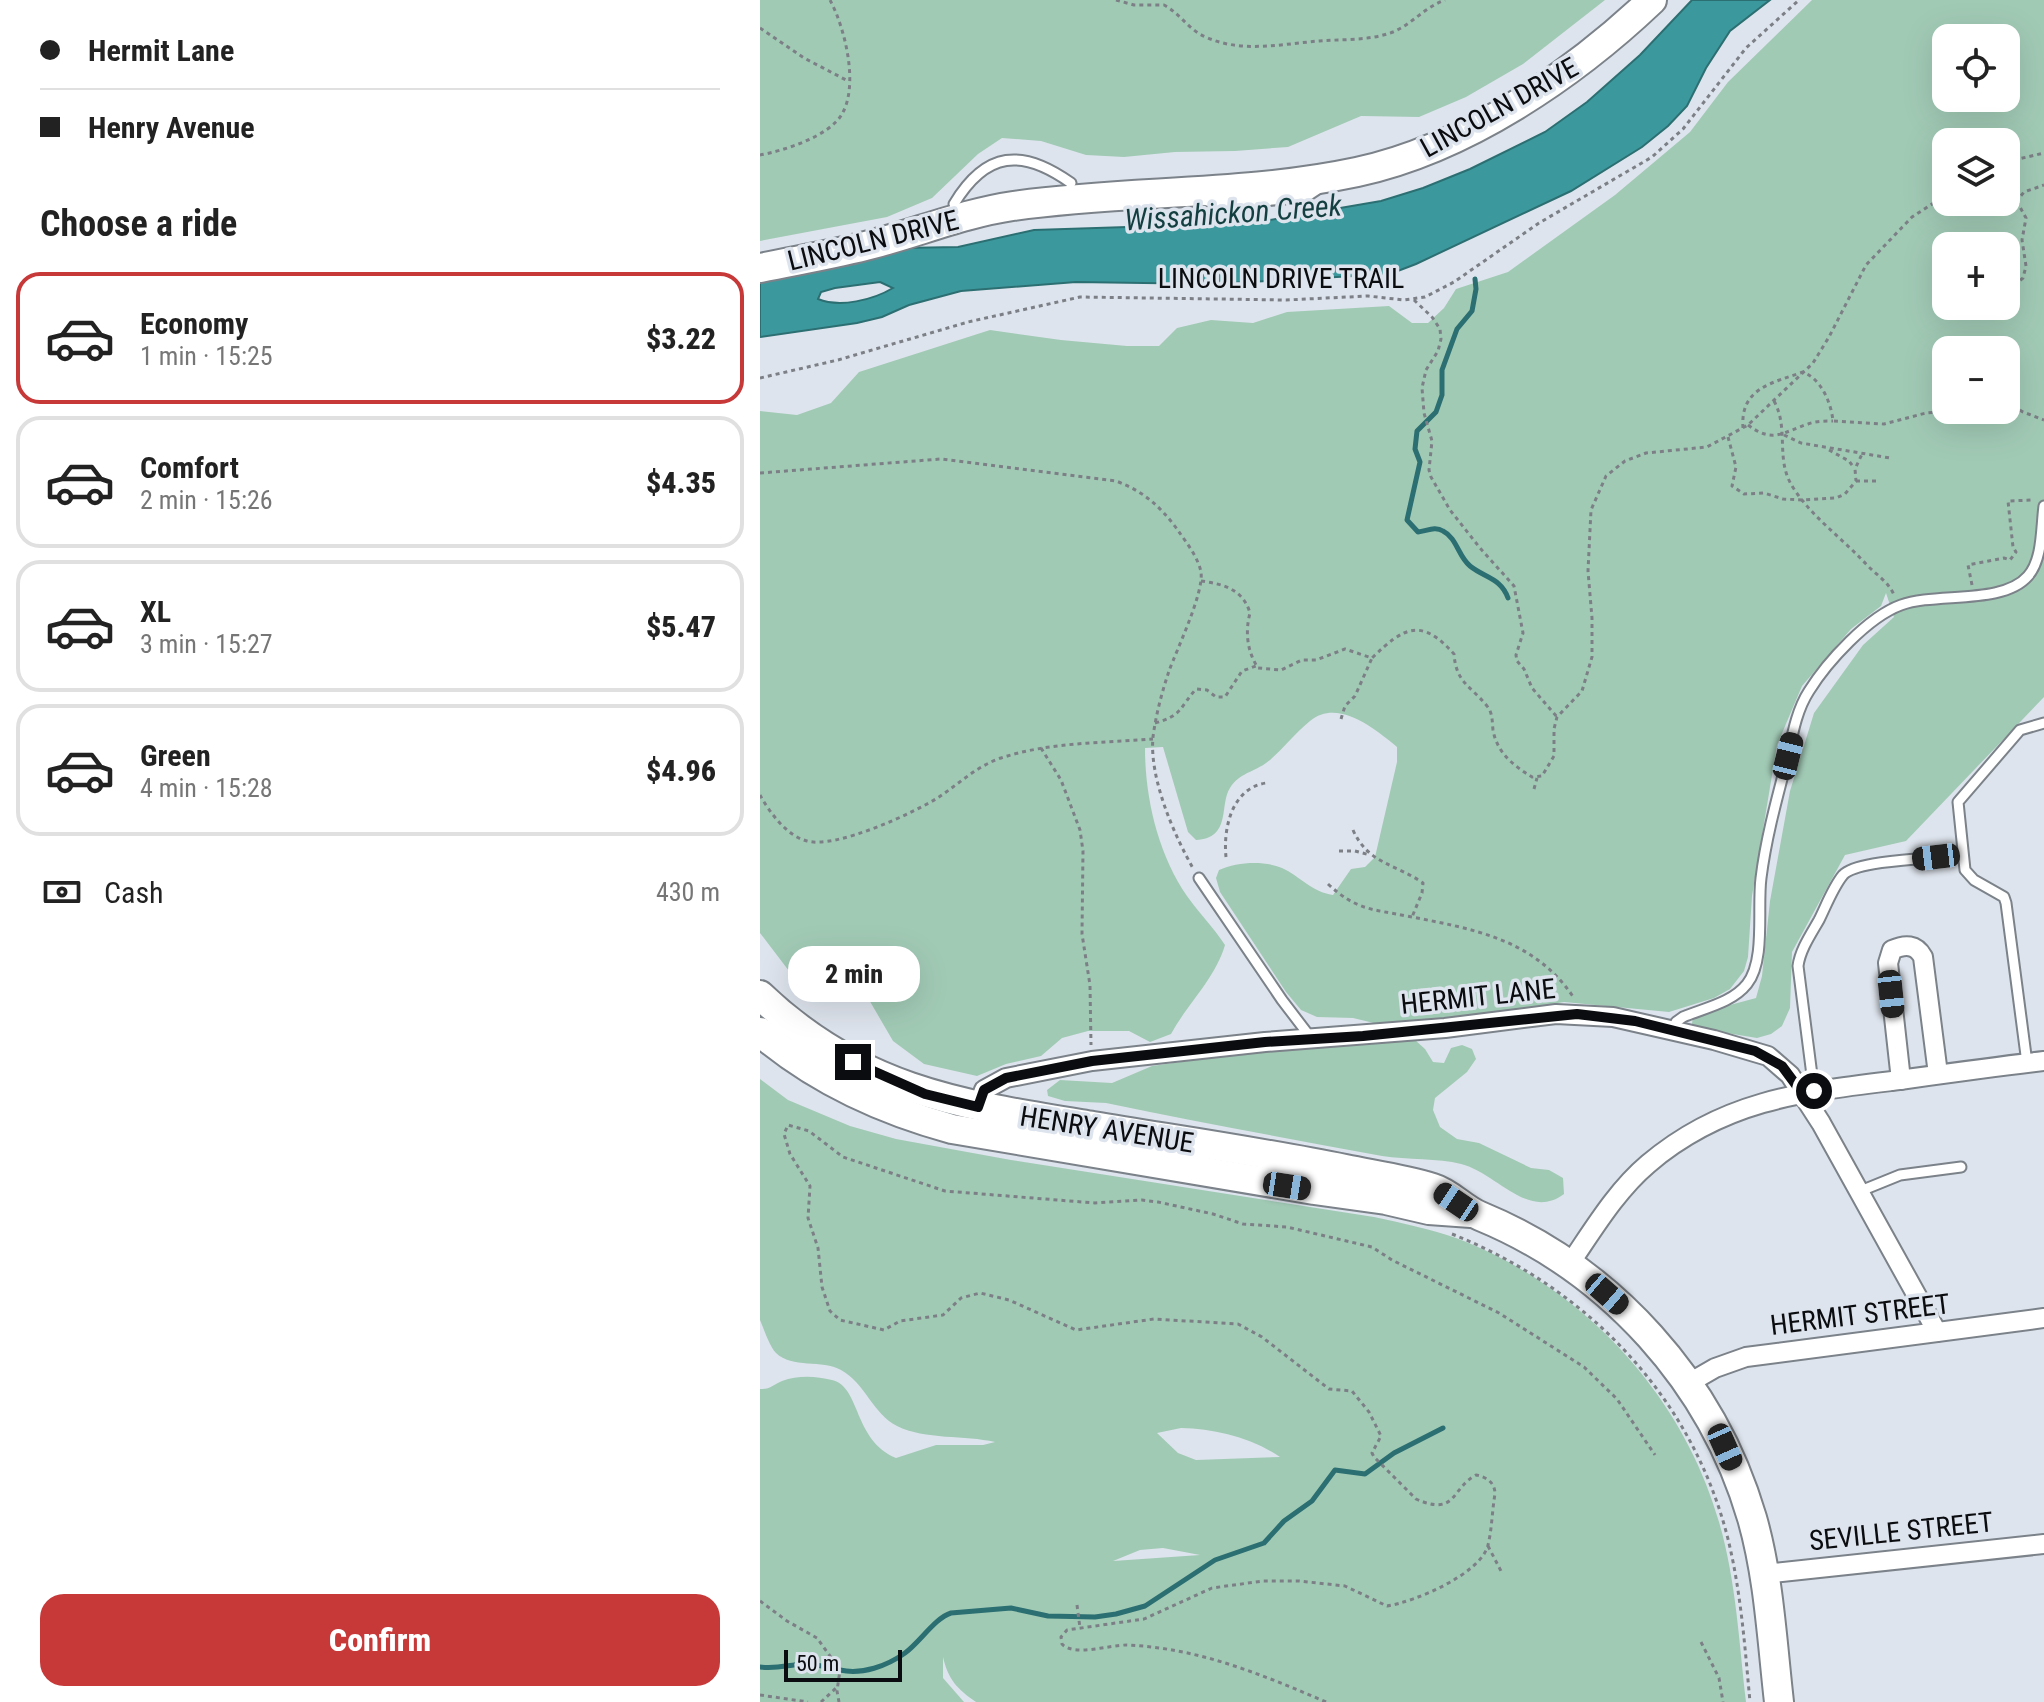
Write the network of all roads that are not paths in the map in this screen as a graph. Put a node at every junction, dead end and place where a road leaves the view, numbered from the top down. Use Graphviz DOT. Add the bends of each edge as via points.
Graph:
graph roads {
  1 [pos="1625,0"];
  2 [pos="1652,0"];
  3 [pos="760,254"];
  4 [pos="760,268"];
  5 [pos="2044,506"];
  6 [pos="2044,723"];
  7 [pos="1936,857"];
  8 [pos="1199,878"];
  9 [pos="760,995"];
  10 [pos="1674,1031"];
  11 [pos="760,1032"];
  12 [pos="1311,1038"];
  13 [pos="2036,1062"];
  14 [pos="1938,1074"];
  15 [pos="1901,1080"];
  16 [pos="1808,1092"];
  17 [pos="978,1107"];
  18 [pos="1961,1167"];
  19 [pos="1858,1192"];
  20 [pos="1474,1214"];
  21 [pos="1569,1265"];
  22 [pos="2044,1318"];
  23 [pos="1937,1332"];
  24 [pos="1689,1383"];
  25 [pos="2044,1544"];
  26 [pos="1764,1574"];
  27 [pos="1779,1702"];
  1 -- 3 [label="main road, LINCOLN DRIVE" via="1547,63 1449,121 1365,152 1280,166 1017,187 883,229"];
  2 -- 4 [label="main road, LINCOLN DRIVE" via="1584,60 1463,134 1412,157 1330,177 1003,208"];
  5 -- 10 [label="lane" via="2035,564 2027,578 2002,591 1899,606 1859,633 1822,673 1803,702 1786,761 1764,862 1750,980 1736,995 1683,1017"];
  6 -- 13 [label="lane" via="2020,730 1963,794 1958,808 1965,870 2006,903"];
  7 -- 16 [label="lane" via="1848,872 1811,933 1798,966"];
  8 -- 12 [label="lane"];
  9 -- 17 [label="main road, HENRY AVENUE" via="805,1032 865,1068 925,1094"];
  10 -- 12 [label="street, HERMIT LANE" via="1577,1014"];
  10 -- 16 [label="street, HERMIT LANE" via="1768,1056"];
  11 -- 20 [label="main road, HENRY AVENUE" via="842,1087 952,1129"];
  12 -- 17 [label="street, HERMIT LANE" via="1092,1061 1006,1078 984,1090"];
  13 -- 14 [label="street"];
  14 -- 15 [label="street"];
  14 -- 15 [label="street" via="1923,957 1913,947 1902,946 1892,950 1888,963"];
  15 -- 16 [label="street"];
  16 -- 19 [label="street, HERMIT LANE"];
  16 -- 21 [label="street" via="1733,1112 1662,1153 1631,1182"];
  17 -- 20 [label="main road, HENRY AVENUE" via="1415,1183 1437,1189"];
  18 -- 19 [label="lane" via="1900,1175"];
  19 -- 23 [label="street, HERMIT LANE"];
  20 -- 21 [label="main road, HENRY AVENUE"];
  21 -- 24 [label="main road, HENRY AVENUE" via="1620,1305"];
  22 -- 23 [label="street, HERMIT STREET"];
  23 -- 24 [label="street, HERMIT STREET" via="1746,1357"];
  24 -- 26 [label="main road, HENRY AVENUE" via="1733,1466 1753,1520"];
  25 -- 26 [label="street, SEVILLE STREET"];
  26 -- 27 [label="main road, HENRY AVENUE"];
}
